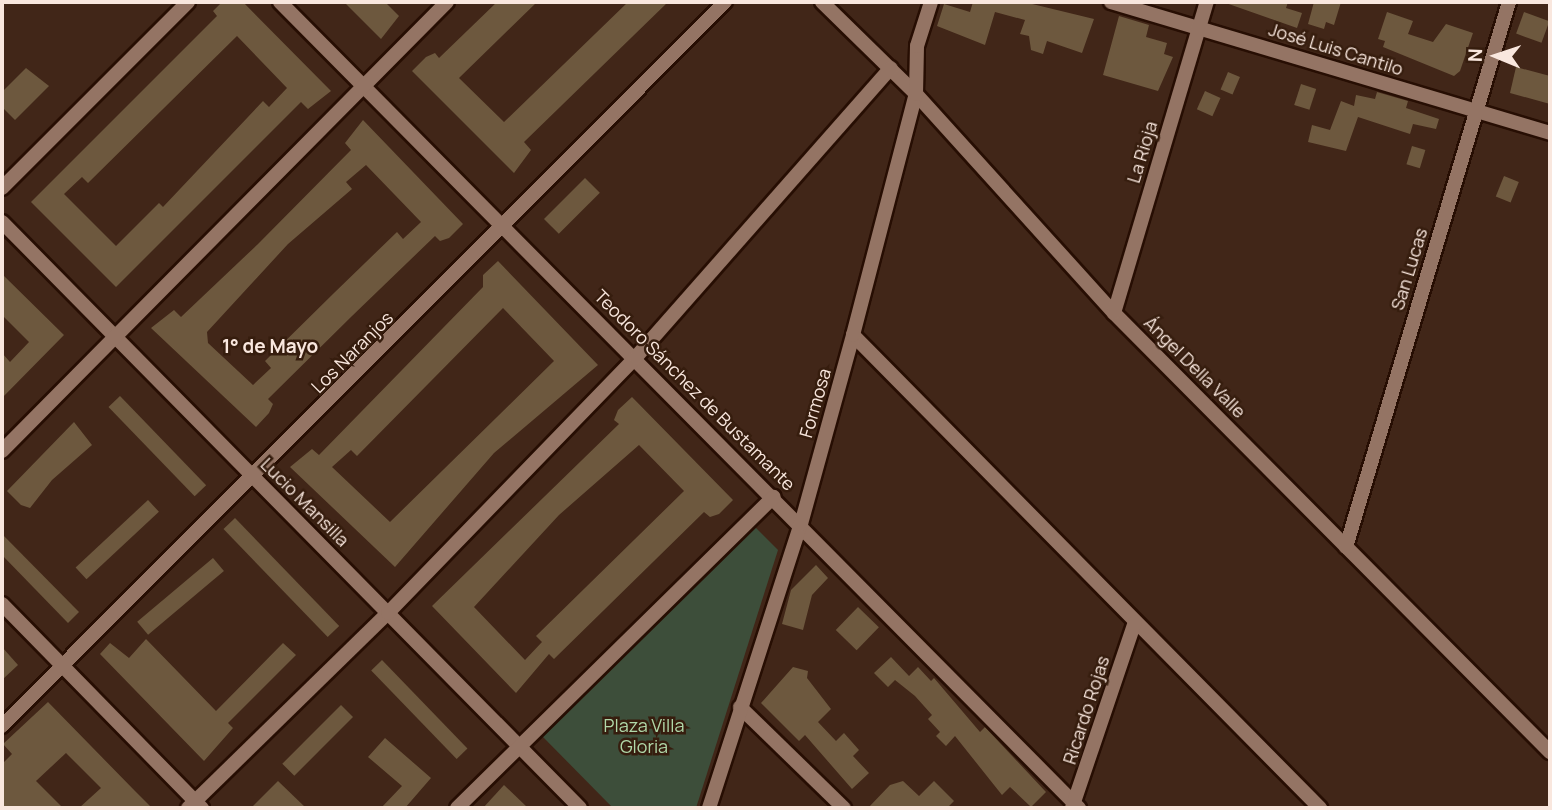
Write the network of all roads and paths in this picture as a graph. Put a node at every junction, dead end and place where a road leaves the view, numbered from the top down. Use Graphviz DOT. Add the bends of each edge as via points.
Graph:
graph roads {
  1 [pos="188,2"];
  2 [pos="280,2"];
  3 [pos="447,2"];
  4 [pos="725,2"];
  5 [pos="822,2"];
  6 [pos="930,2"];
  7 [pos="1111,2"];
  8 [pos="1207,2"];
  9 [pos="1508,2"];
  10 [pos="1199,28"];
  11 [pos="891,68"];
  12 [pos="363,86"];
  13 [pos="916,94"];
  14 [pos="1476,111"];
  15 [pos="1550,133"];
  16 [pos="2,188"];
  17 [pos="2,222"];
  18 [pos="505,228"];
  19 [pos="1115,313"];
  20 [pos="853,335"];
  21 [pos="115,337"];
  22 [pos="636,357"];
  23 [pos="2,451"];
  24 [pos="253,477"];
  25 [pos="774,497"];
  26 [pos="801,524"];
  27 [pos="1346,547"];
  28 [pos="2,604"];
  29 [pos="388,613"];
  30 [pos="1135,622"];
  31 [pos="63,666"];
  32 [pos="740,707"];
  33 [pos="2,726"];
  34 [pos="519,747"];
  35 [pos="1550,752"];
  36 [pos="195,806"];
  37 [pos="1076,807"];
  38 [pos="457,808"];
  39 [pos="580,808"];
  40 [pos="709,808"];
  41 [pos="844,808"];
  42 [pos="1321,808"];
  1 -- 16 [label="street"];
  2 -- 12 [label="street, Teodoro Sánchez de Bustamante"];
  3 -- 12 [label="street"];
  4 -- 18 [label="street, Los Naranjos"];
  5 -- 11 [label="street, Ángel Della Valle"];
  6 -- 13 [label="street, Formosa" via="917,46"];
  7 -- 10 [label="street, José Luis Cantilo"];
  8 -- 10 [label="street, La Rioja"];
  9 -- 14 [label="street, San Lucas"];
  10 -- 14 [label="street, José Luis Cantilo"];
  10 -- 19 [label="street, La Rioja"];
  11 -- 13 [label="street, Ángel Della Valle"];
  11 -- 22 [label="street"];
  12 -- 18 [label="street, Teodoro Sánchez de Bustamante"];
  12 -- 21 [label="street"];
  13 -- 19 [label="street, Ángel Della Valle"];
  13 -- 20 [label="street, Formosa"];
  14 -- 15 [label="street, José Luis Cantilo"];
  14 -- 27 [label="street, San Lucas"];
  17 -- 21 [label="street, Lucio Mansilla"];
  18 -- 22 [label="street, Teodoro Sánchez de Bustamante"];
  18 -- 24 [label="street, Los Naranjos"];
  19 -- 27 [label="street, Ángel Della Valle"];
  20 -- 26 [label="street, Formosa"];
  20 -- 30 [label="street"];
  21 -- 23 [label="street"];
  21 -- 24 [label="street, Lucio Mansilla"];
  22 -- 25 [label="street, Teodoro Sánchez de Bustamante"];
  22 -- 29 [label="street"];
  24 -- 29 [label="street, Lucio Mansilla"];
  24 -- 31 [label="street, Los Naranjos"];
  25 -- 26 [label="street, Teodoro Sánchez de Bustamante"];
  25 -- 34 [label="street"];
  26 -- 32 [label="street, Formosa"];
  26 -- 37 [label="street, Teodoro Sánchez de Bustamante"];
  27 -- 35 [label="street, Ángel Della Valle"];
  28 -- 31 [label="street"];
  29 -- 34 [label="street, Lucio Mansilla"];
  29 -- 36 [label="street"];
  30 -- 37 [label="street, Ricardo Rojas"];
  30 -- 42 [label="street"];
  31 -- 33 [label="street, Los Naranjos"];
  31 -- 36 [label="street"];
  32 -- 40 [label="street, Formosa"];
  32 -- 41 [label="street"];
  34 -- 38 [label="street"];
  34 -- 39 [label="street, Lucio Mansilla"];
}
